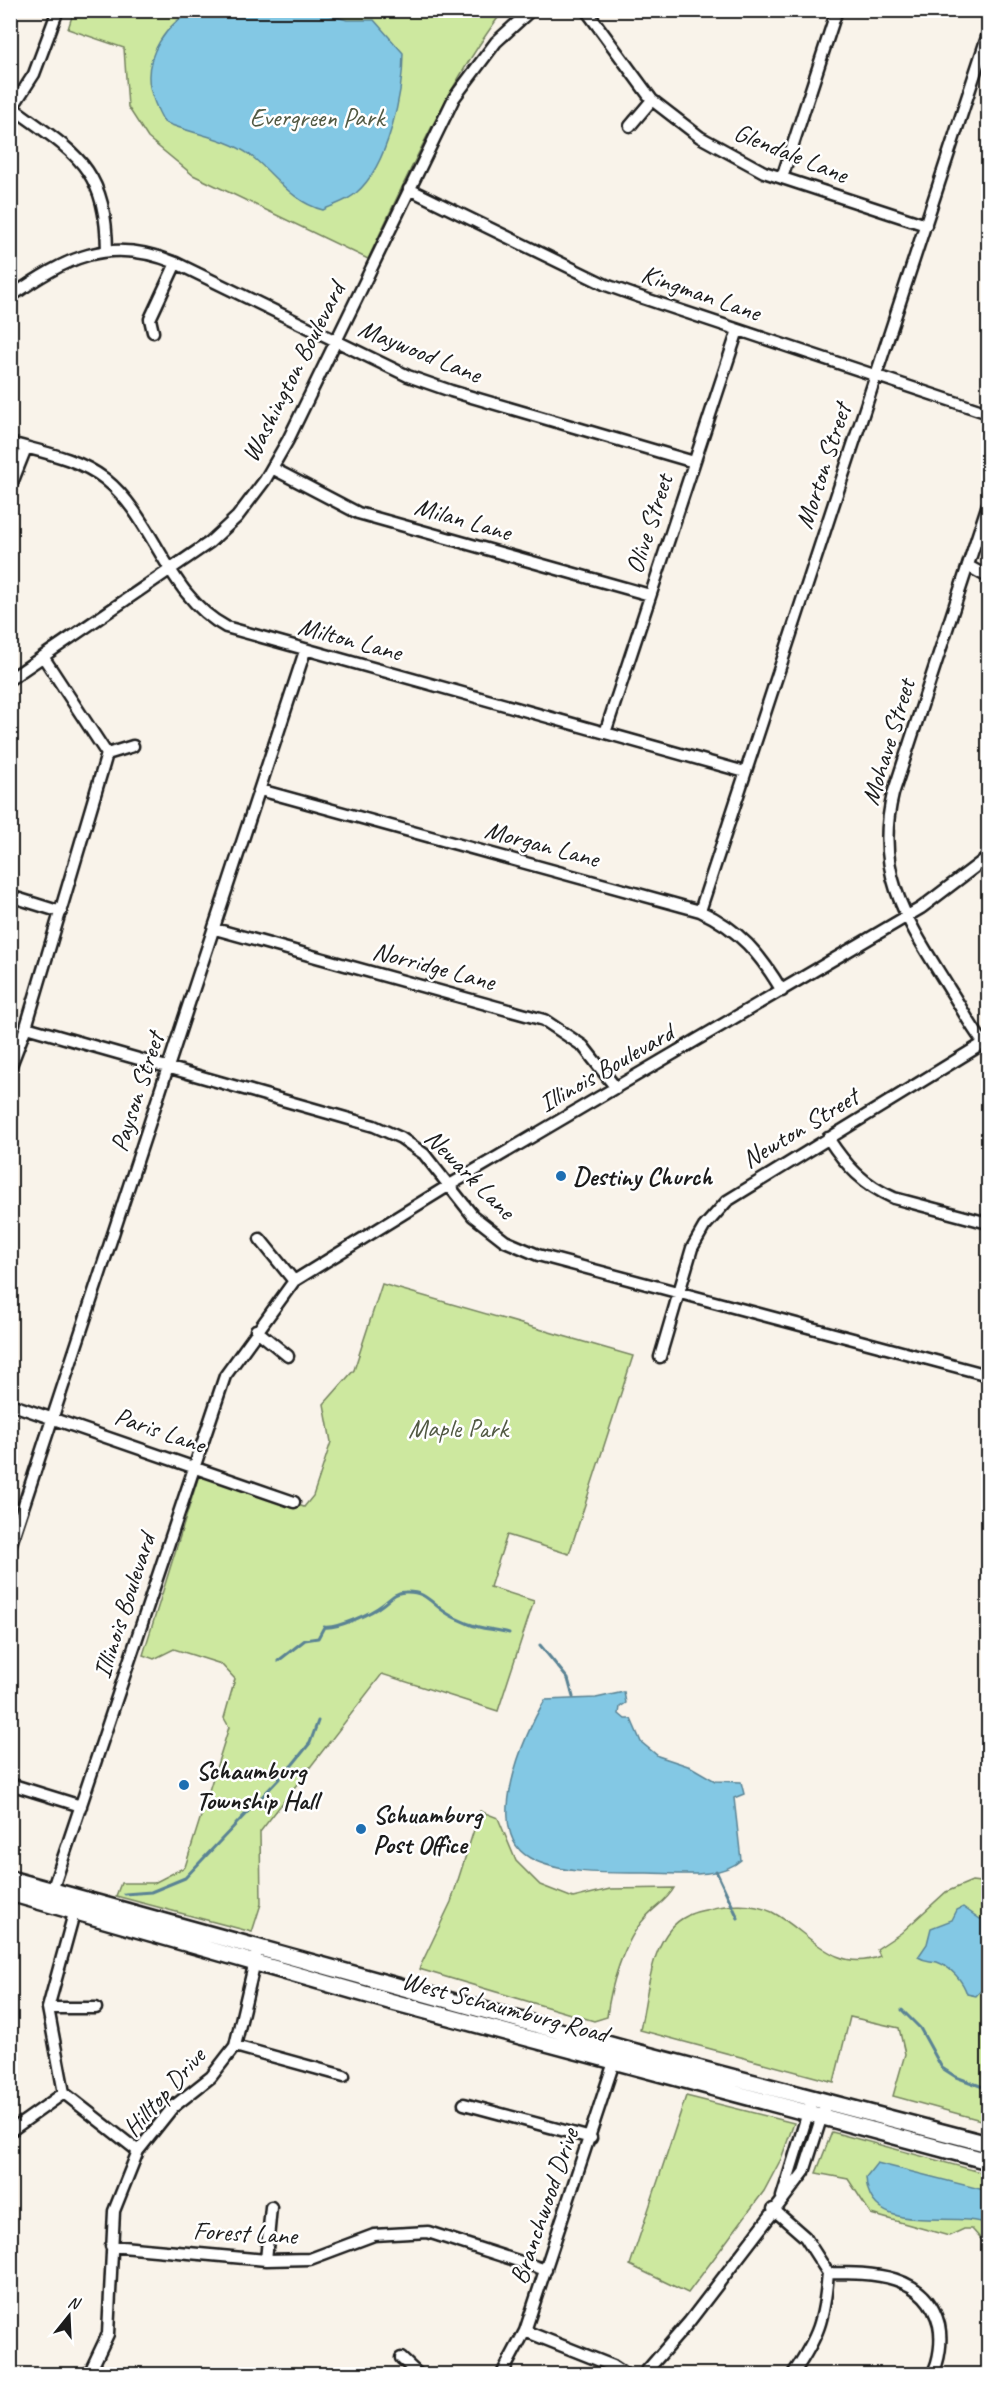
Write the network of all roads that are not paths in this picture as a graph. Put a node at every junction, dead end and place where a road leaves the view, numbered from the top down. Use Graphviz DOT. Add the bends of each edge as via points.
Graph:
graph roads {
  1 [pos="58,10"];
  2 [pos="531,10"];
  3 [pos="586,10"];
  4 [pos="837,10"];
  5 [pos="988,34"];
  6 [pos="652,100"];
  7 [pos="12,110"];
  8 [pos="630,126"];
  9 [pos="782,178"];
  10 [pos="409,189"];
  11 [pos="926,225"];
  12 [pos="107,251"];
  13 [pos="176,263"];
  14 [pos="10,297"];
  15 [pos="738,330"];
  16 [pos="153,332"];
  17 [pos="335,341"];
  18 [pos="877,375"];
  19 [pos="988,413"];
  20 [pos="10,443"];
  21 [pos="26,448"];
  22 [pos="694,462"];
  23 [pos="272,468"];
  24 [pos="10,488"];
  25 [pos="988,504"];
  26 [pos="968,566"];
  27 [pos="172,571"];
  28 [pos="988,577"];
  29 [pos="650,595"];
  30 [pos="305,651"];
  31 [pos="44,658"];
  32 [pos="10,679"];
  33 [pos="605,733"];
  34 [pos="133,746"];
  35 [pos="107,754"];
  36 [pos="745,772"];
  37 [pos="260,790"];
  38 [pos="988,857"];
  39 [pos="10,896"];
  40 [pos="700,911"];
  41 [pos="61,912"];
  42 [pos="905,917"];
  43 [pos="214,929"];
  44 [pos="782,991"];
  45 [pos="26,1027"];
  46 [pos="986,1045"];
  47 [pos="10,1068"];
  48 [pos="169,1068"];
  49 [pos="616,1088"];
  50 [pos="828,1138"];
  51 [pos="448,1186"];
  52 [pos="988,1223"];
  53 [pos="260,1239"];
  54 [pos="294,1281"];
  55 [pos="678,1292"];
  56 [pos="256,1330"];
  57 [pos="288,1356"];
  58 [pos="660,1357"];
  59 [pos="988,1375"];
  60 [pos="10,1404"];
  61 [pos="53,1417"];
  62 [pos="195,1466"];
  63 [pos="294,1502"];
  64 [pos="10,1547"];
  65 [pos="10,1784"];
  66 [pos="81,1806"];
  67 [pos="10,1879"];
  68 [pos="10,1893"];
  69 [pos="50,1897"];
  70 [pos="76,1904"];
  71 [pos="256,1953"];
  72 [pos="48,2008"];
  73 [pos="96,2008"];
  74 [pos="235,2046"];
  75 [pos="617,2054"];
  76 [pos="344,2076"];
  77 [pos="64,2093"];
  78 [pos="464,2104"];
  79 [pos="817,2108"];
  80 [pos="12,2130"];
  81 [pos="591,2138"];
  82 [pos="988,2144"];
  83 [pos="138,2151"];
  84 [pos="988,2161"];
  85 [pos="271,2207"];
  86 [pos="773,2209"];
  87 [pos="111,2246"];
  88 [pos="266,2260"];
  89 [pos="546,2270"];
  90 [pos="828,2273"];
  91 [pos="525,2331"];
  92 [pos="401,2358"];
  93 [pos="90,2374"];
  94 [pos="418,2374"];
  95 [pos="502,2374"];
  96 [pos="625,2374"];
  97 [pos="644,2374"];
  98 [pos="793,2374"];
  99 [pos="932,2374"];
  1 -- 7 [label="street" via="34,74"];
  2 -- 10 [label="street, Washington Boulevard" via="496,42 454,98"];
  3 -- 6 [label="street, Glendale Lane"];
  4 -- 9 [label="street"];
  5 -- 11 [label="street, Morton Street"];
  6 -- 8 [label="street"];
  6 -- 9 [label="street, Glendale Lane" via="717,148"];
  7 -- 12 [label="street" via="72,151 90,171 105,207"];
  9 -- 11 [label="street, Glendale Lane"];
  10 -- 15 [label="street, Kingman Lane" via="606,285"];
  10 -- 17 [label="street, Washington Boulevard"];
  11 -- 18 [label="street, Morton Street"];
  12 -- 13 [label="street, Maywood Lane" via="142,252"];
  12 -- 14 [label="street, Maywood Lane" via="64,262"];
  13 -- 16 [label="street" via="150,319"];
  13 -- 17 [label="street, Maywood Lane"];
  15 -- 18 [label="street, Kingman Lane"];
  15 -- 22 [label="street, Olive Street"];
  17 -- 22 [label="street, Maywood Lane" via="443,389"];
  17 -- 23 [label="street, Washington Boulevard"];
  18 -- 19 [label="street, Kingman Lane"];
  18 -- 36 [label="street, Morton Street"];
  20 -- 21 [label="street, Milton Lane"];
  21 -- 24 [label="street"];
  21 -- 27 [label="street, Milton Lane" via="69,460 104,479 127,504"];
  22 -- 29 [label="street, Olive Street"];
  23 -- 27 [label="street, Washington Boulevard" via="237,517"];
  23 -- 29 [label="street, Milan Lane" via="358,513"];
  25 -- 26 [label="street, Mohave Street"];
  26 -- 28 [label="street"];
  26 -- 42 [label="street, Mohave Street" via="889,809 889,869"];
  27 -- 30 [label="street, Milton Lane" via="191,598 220,624"];
  27 -- 31 [label="street, Washington Boulevard"];
  29 -- 33 [label="street, Olive Street"];
  30 -- 33 [label="street, Milton Lane"];
  30 -- 37 [label="street, Payson Street"];
  31 -- 32 [label="street, Washington Boulevard"];
  31 -- 35 [label="street"];
  33 -- 36 [label="street, Milton Lane"];
  34 -- 35 [label="street"];
  35 -- 41 [label="street"];
  36 -- 40 [label="street, Morton Street"];
  37 -- 40 [label="street, Morgan Lane"];
  37 -- 43 [label="street, Payson Street"];
  38 -- 42 [label="street, Illinois Boulevard" via="944,893"];
  39 -- 41 [label="street"];
  40 -- 44 [label="street, Morgan Lane" via="727,925 747,942"];
  41 -- 45 [label="street"];
  42 -- 44 [label="street, Illinois Boulevard"];
  42 -- 46 [label="street, Mohave Street"];
  43 -- 48 [label="street, Payson Street"];
  43 -- 49 [label="street, Norridge Lane" via="544,1020 583,1046"];
  44 -- 49 [label="street, Illinois Boulevard"];
  45 -- 47 [label="street"];
  45 -- 48 [label="street, Newark Lane"];
  46 -- 50 [label="street, Newton Street"];
  48 -- 51 [label="street, Newark Lane" via="374,1126 424,1154"];
  48 -- 61 [label="street, Payson Street"];
  49 -- 51 [label="street, Illinois Boulevard"];
  50 -- 52 [label="street" via="856,1175 880,1191"];
  50 -- 55 [label="street, Newton Street" via="727,1201 692,1248"];
  51 -- 54 [label="street, Illinois Boulevard"];
  51 -- 55 [label="street, Newark Lane" via="473,1216 505,1241 538,1255"];
  53 -- 54 [label="street"];
  54 -- 56 [label="street, Illinois Boulevard"];
  55 -- 58 [label="street, Newton Street"];
  55 -- 59 [label="street, Newark Lane"];
  56 -- 57 [label="street"];
  56 -- 62 [label="street, Illinois Boulevard" via="225,1376"];
  60 -- 61 [label="street, Paris Lane"];
  61 -- 62 [label="street, Paris Lane"];
  61 -- 64 [label="street, Payson Street"];
  62 -- 63 [label="street, Paris Lane"];
  62 -- 66 [label="street, Illinois Boulevard"];
  65 -- 66 [label="street"];
  66 -- 69 [label="street, Illinois Boulevard"];
  67 -- 69 [label="main road, West Schaumburg Road"];
  68 -- 69 [label="main road, West Schaumburg Road"];
  69 -- 70 [label="main road, West Schaumburg Road"];
  70 -- 71 [label="main road, West Schaumburg Road"];
  70 -- 72 [label="street"];
  71 -- 74 [label="street, Hilltop Drive"];
  71 -- 75 [label="main road, West Schaumburg Road"];
  72 -- 73 [label="street"];
  72 -- 77 [label="street"];
  74 -- 76 [label="street"];
  74 -- 83 [label="street, Hilltop Drive" via="211,2077 173,2107"];
  75 -- 79 [label="main road, West Schaumburg Road"];
  75 -- 81 [label="street, Branchwood Drive"];
  77 -- 80 [label="street"];
  77 -- 83 [label="street"];
  78 -- 81 [label="street"];
  79 -- 82 [label="main road, West Schaumburg Road"];
  79 -- 84 [label="main road, West Schaumburg Road"];
  79 -- 86 [label="street" via="782,2197"];
  81 -- 89 [label="street, Branchwood Drive"];
  83 -- 87 [label="street, Hilltop Drive" via="114,2211"];
  85 -- 88 [label="street"];
  86 -- 90 [label="street" via="805,2237"];
  86 -- 97 [label="street" via="689,2322"];
  87 -- 88 [label="street, Forest Lane"];
  87 -- 93 [label="street, Hilltop Drive" via="108,2334"];
  88 -- 89 [label="street, Forest Lane" via="310,2259 375,2235 428,2232"];
  89 -- 91 [label="street, Branchwood Drive"];
  90 -- 98 [label="street" via="825,2307 816,2339"];
  90 -- 99 [label="street" via="869,2273 924,2293 934,2308 941,2336"];
  91 -- 95 [label="street, Branchwood Drive"];
  91 -- 96 [label="street"];
  92 -- 94 [label="street"];
}
